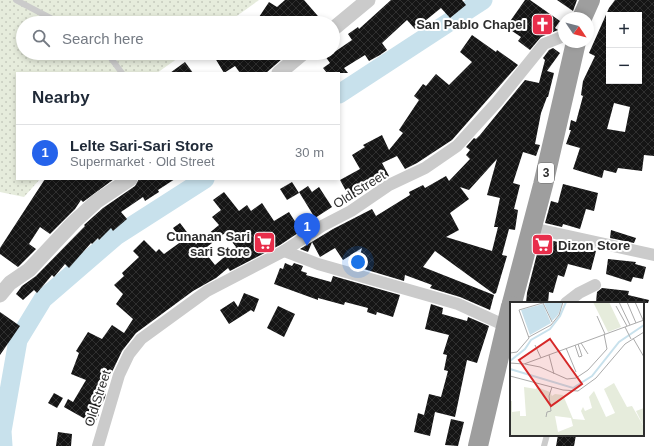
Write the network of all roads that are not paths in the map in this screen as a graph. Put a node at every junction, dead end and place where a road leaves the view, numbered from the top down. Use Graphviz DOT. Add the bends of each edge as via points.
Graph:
graph roads {
  1 [pos="16,0"];
  2 [pos="368,0"];
  3 [pos="590,0"];
  4 [pos="585,12"];
  5 [pos="47,16"];
  6 [pos="340,23"];
  7 [pos="558,38"];
  8 [pos="575,48"];
  9 [pos="112,60"];
  10 [pos="295,60"];
  11 [pos="121,72"];
  12 [pos="280,72"];
  13 [pos="128,180"];
  14 [pos="532,228"];
  15 [pos="284,251"];
  16 [pos="654,255"];
  17 [pos="595,285"];
  18 [pos="0,295"];
  19 [pos="512,302"];
  20 [pos="567,302"];
  21 [pos="510,314"];
  22 [pos="507,336"];
  23 [pos="547,436"];
  24 [pos="98,446"];
  25 [pos="478,446"];
  26 [pos="544,446"];
  1 -- 5 [label="lane"];
  2 -- 6 [label="street"];
  3 -- 4 [label="highway"];
  7 -- 15 [label="street, Old Street" via="544,44 457,146 425,168 389,185"];
  8 -- 14 [label="highway, 3"];
  9 -- 11 [label="lane"];
  10 -- 12 [label="street"];
  13 -- 18 [label="street" via="97,201 29,270 10,283"];
  14 -- 16 [label="street"];
  14 -- 19 [label="highway, 3"];
  15 -- 22 [label="street" via="318,264 458,304"];
  15 -- 24 [label="street, Old Street" via="207,290 141,339 128,354 119,375"];
  17 -- 20 [label="street"];
  21 -- 22 [label="highway"];
  22 -- 25 [label="highway"];
  23 -- 26 [label="lane"];
}
